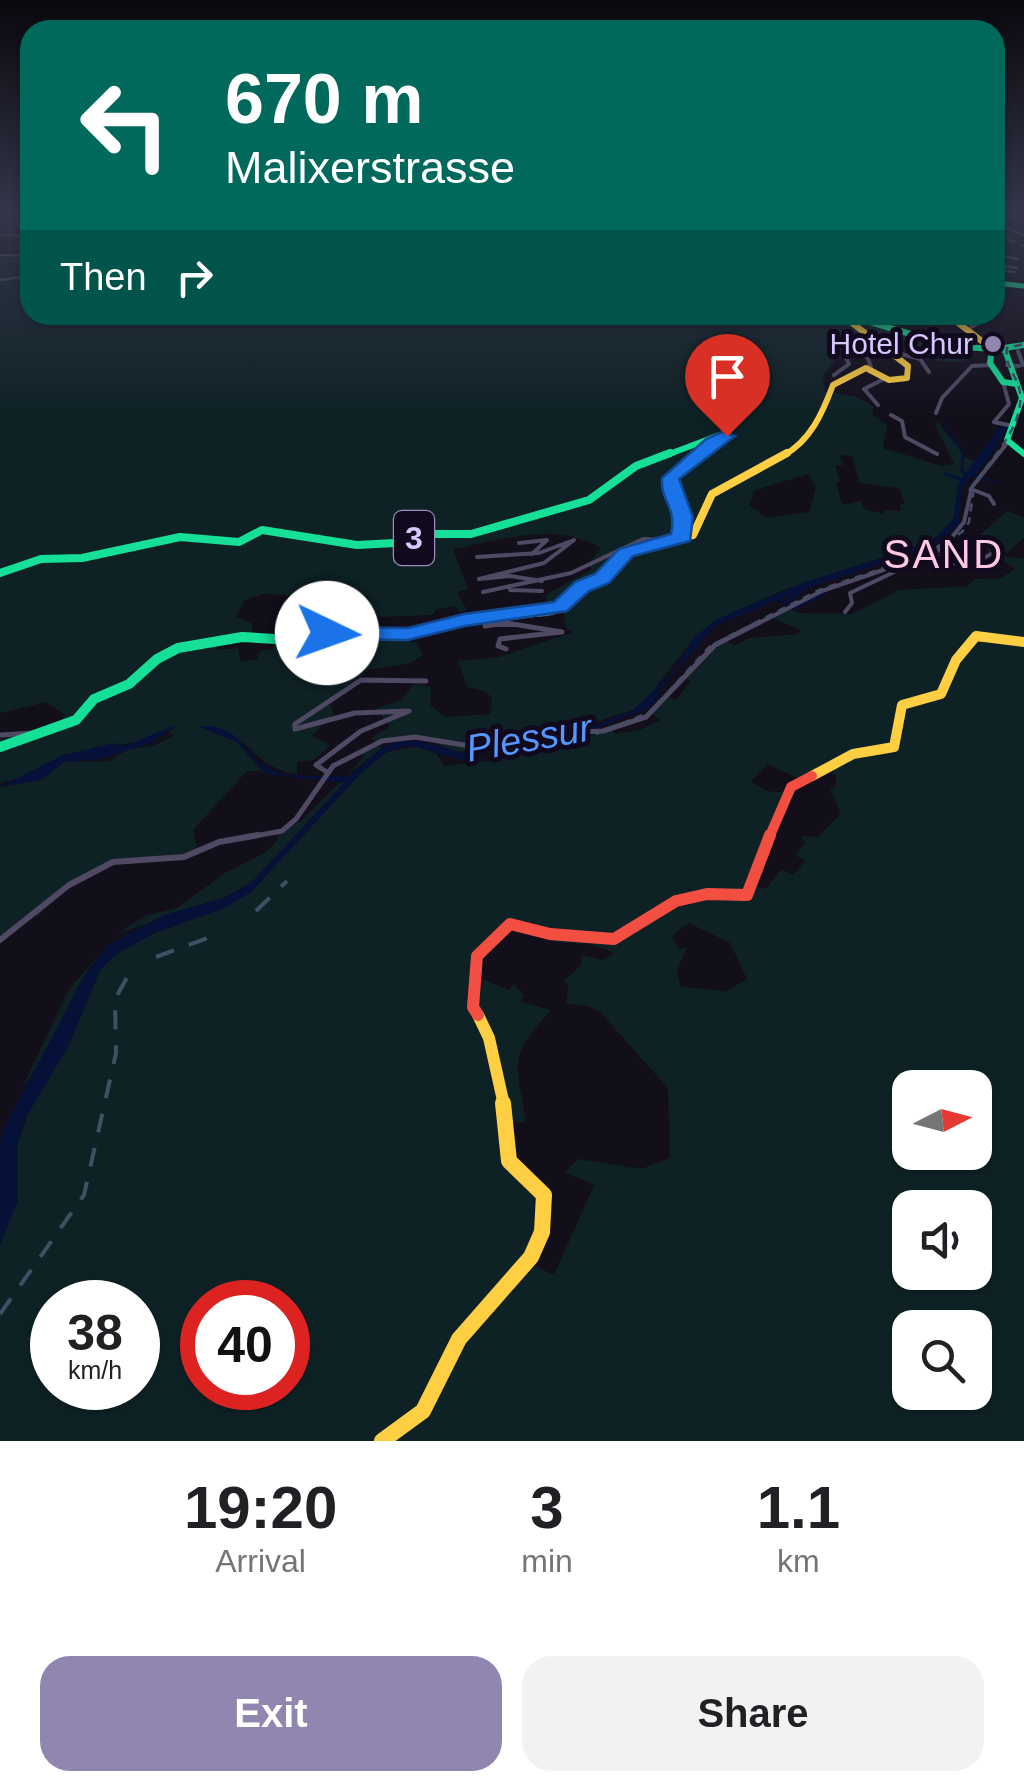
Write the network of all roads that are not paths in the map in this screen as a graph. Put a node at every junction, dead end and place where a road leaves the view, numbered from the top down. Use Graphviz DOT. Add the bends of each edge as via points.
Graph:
graph roads {
  1 [pos="855,325"];
  2 [pos="858,325"];
  3 [pos="881,325"];
  4 [pos="971,325"];
  5 [pos="864,331"];
  6 [pos="878,342"];
  7 [pos="1005,349"];
  8 [pos="991,365"];
  9 [pos="1020,366"];
  10 [pos="871,368"];
  11 [pos="929,372"];
  12 [pos="834,374"];
  13 [pos="884,379"];
  14 [pos="1013,384"];
  15 [pos="878,406"];
  16 [pos="1022,410"];
  17 [pos="936,413"];
  18 [pos="891,414"];
  19 [pos="1011,426"];
  20 [pos="1008,442"];
  21 [pos="1023,453"];
  22 [pos="937,454"];
  23 [pos="971,489"];
  24 [pos="994,504"];
  25 [pos="683,537"];
  26 [pos="663,540"];
  27 [pos="950,540"];
  28 [pos="519,543"];
  29 [pos="532,554"];
  30 [pos="991,554"];
  31 [pos="936,555"];
  32 [pos="478,557"];
  33 [pos="0,573"];
  34 [pos="542,581"];
  35 [pos="510,590"];
  36 [pos="542,591"];
  37 [pos="483,592"];
  38 [pos="556,608"];
  39 [pos="845,612"];
  40 [pos="1024,642"];
  41 [pos="506,649"];
  42 [pos="426,681"];
  43 [pos="0,735"];
  44 [pos="36,735"];
  45 [pos="0,747"];
  46 [pos="327,773"];
  47 [pos="0,940"];
  48 [pos="382,1441"];
  1 -- 5 [label="main road"];
  2 -- 5 [label="main road"];
  3 -- 7 [label="main road" via="953,347"];
  4 -- 7 [label="main road"];
  5 -- 6 [label="main road"];
  6 -- 11 [label="street" via="920,359"];
  6 -- 13 [label="main road" via="909,367 905,380"];
  7 -- 8 [label="main road"];
  7 -- 9 [label="main road"];
  8 -- 14 [label="main road"];
  8 -- 17 [label="street" via="972,366 946,391"];
  9 -- 14 [label="main road"];
  10 -- 12 [label="street" via="867,357 841,346 850,363"];
  10 -- 13 [label="main road"];
  10 -- 25 [label="main road" via="833,385 820,420 798,446 712,494 692,535"];
  13 -- 15 [label="street" via="864,389"];
  14 -- 16 [label="main road"];
  14 -- 19 [label="street" via="1009,404 994,418"];
  16 -- 19 [label="main road"];
  18 -- 22 [label="street" via="907,439"];
  19 -- 20 [label="main road"];
  20 -- 21 [label="main road"];
  20 -- 23 [label="street"];
  23 -- 24 [label="street"];
  23 -- 27 [label="street" via="964,522"];
  25 -- 26 [label="main road"];
  25 -- 33 [label="main road, 3" via="671,478 724,432 636,466 589,500 468,535 352,545 262,530 239,542 180,537 82,558 41,559"];
  26 -- 34 [label="street" via="625,546 589,567"];
  26 -- 38 [label="main road" via="626,552 602,578"];
  27 -- 31 [label="street"];
  27 -- 46 [label="street" via="822,591 724,641 701,656 650,715 598,732 506,735 464,745 392,739"];
  28 -- 29 [label="street" via="548,540"];
  29 -- 32 [label="street"];
  29 -- 34 [label="street" via="575,540 549,562 479,580"];
  30 -- 31 [label="street" via="965,568"];
  31 -- 39 [label="street" via="861,585 850,593"];
  34 -- 35 [label="street"];
  35 -- 36 [label="street"];
  35 -- 37 [label="street"];
  38 -- 41 [label="street" via="486,625 562,632 500,639 497,645"];
  38 -- 44 [label="main road" via="408,634 337,631 304,641 245,637 182,647 96,698 76,720"];
  40 -- 48 [label="main road" via="976,636 941,694 900,708 897,741 881,752 850,756 788,790 776,828 756,855 747,895 703,890 657,908 614,939 508,924 480,950 473,1007 493,1038 495,1072 510,1116 509,1161 544,1195 542,1232 531,1257 455,1346 423,1412"];
  42 -- 46 [label="street" via="360,680 294,724 304,730 356,713 408,710 360,731 316,765"];
  43 -- 44 [label="street"];
  44 -- 45 [label="main road"];
  46 -- 47 [label="street" via="284,830 219,842 180,858 113,862"];
}
